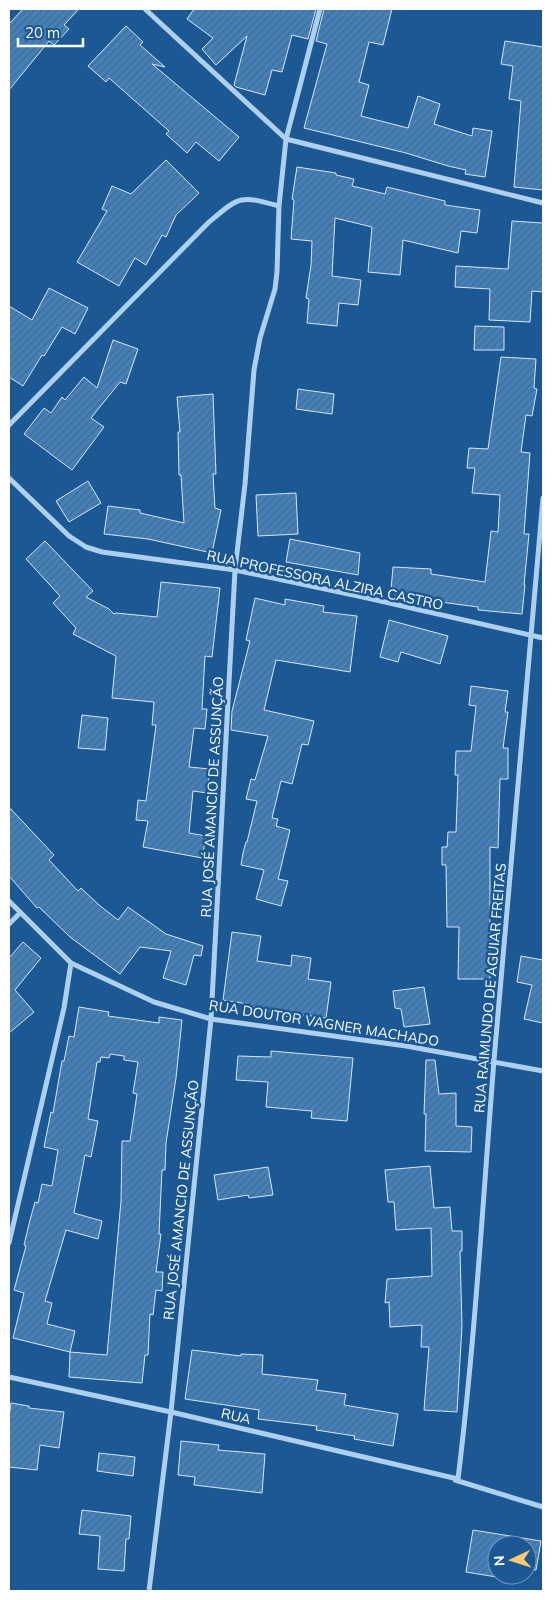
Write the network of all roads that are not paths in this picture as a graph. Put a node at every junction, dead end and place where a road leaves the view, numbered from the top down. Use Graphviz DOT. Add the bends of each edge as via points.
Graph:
graph roads {
  1 [pos="145,9"];
  2 [pos="320,9"];
  3 [pos="286,139"];
  4 [pos="543,203"];
  5 [pos="279,206"];
  6 [pos="9,425"];
  7 [pos="9,478"];
  8 [pos="543,498"];
  9 [pos="236,570"];
  10 [pos="532,636"];
  11 [pos="543,638"];
  12 [pos="9,901"];
  13 [pos="20,913"];
  14 [pos="9,924"];
  15 [pos="71,964"];
  16 [pos="211,1019"];
  17 [pos="494,1062"];
  18 [pos="543,1071"];
  19 [pos="9,1243"];
  20 [pos="9,1377"];
  21 [pos="171,1412"];
  22 [pos="436,1474"];
  23 [pos="458,1479"];
  24 [pos="543,1507"];
  25 [pos="148,1591"];
  1 -- 3 [label="street"];
  2 -- 3 [label="street, RUA JOSÉ AMANCIO DE ASSUNÇÃO"];
  3 -- 4 [label="street"];
  3 -- 5 [label="street, RUA JOSÉ AMANCIO DE ASSUNÇÃO"];
  5 -- 6 [label="street" via="246,198 229,205"];
  5 -- 9 [label="street, RUA JOSÉ AMANCIO DE ASSUNÇÃO" via="275,289 254,370"];
  7 -- 9 [label="street, RUA PROFESSORA ALZIRA CASTRO" via="69,536 86,547 102,552"];
  8 -- 10 [label="street, RUA RAIMUNDO DE AGUIAR FREITAS"];
  9 -- 10 [label="street, RUA PROFESSORA ALZIRA CASTRO"];
  9 -- 16 [label="street, RUA JOSÉ AMANCIO DE ASSUNÇÃO"];
  10 -- 11 [label="street, RUA PROFESSORA ALZIRA CASTRO"];
  10 -- 17 [label="street, RUA RAIMUNDO DE AGUIAR FREITAS"];
  12 -- 13 [label="street"];
  13 -- 14 [label="street"];
  13 -- 15 [label="street"];
  15 -- 16 [label="street, RUA DOUTOR VAGNER MACHADO" via="154,1002"];
  15 -- 19 [label="street" via="64,1008"];
  16 -- 17 [label="street, RUA DOUTOR VAGNER MACHADO"];
  16 -- 21 [label="street, RUA JOSÉ AMANCIO DE ASSUNÇÃO"];
  17 -- 18 [label="street, RUA DOUTOR VAGNER MACHADO"];
  17 -- 23 [label="street, RUA RAIMUNDO DE AGUIAR FREITAS" via="467,1405"];
  20 -- 21 [label="street, RUA"];
  21 -- 22 [label="street, RUA"];
  21 -- 25 [label="street, RUA JOSÉ AMANCIO DE ASSUNÇÃO"];
  22 -- 23 [label="street, RUA"];
  22 -- 24 [label="street"];
}
